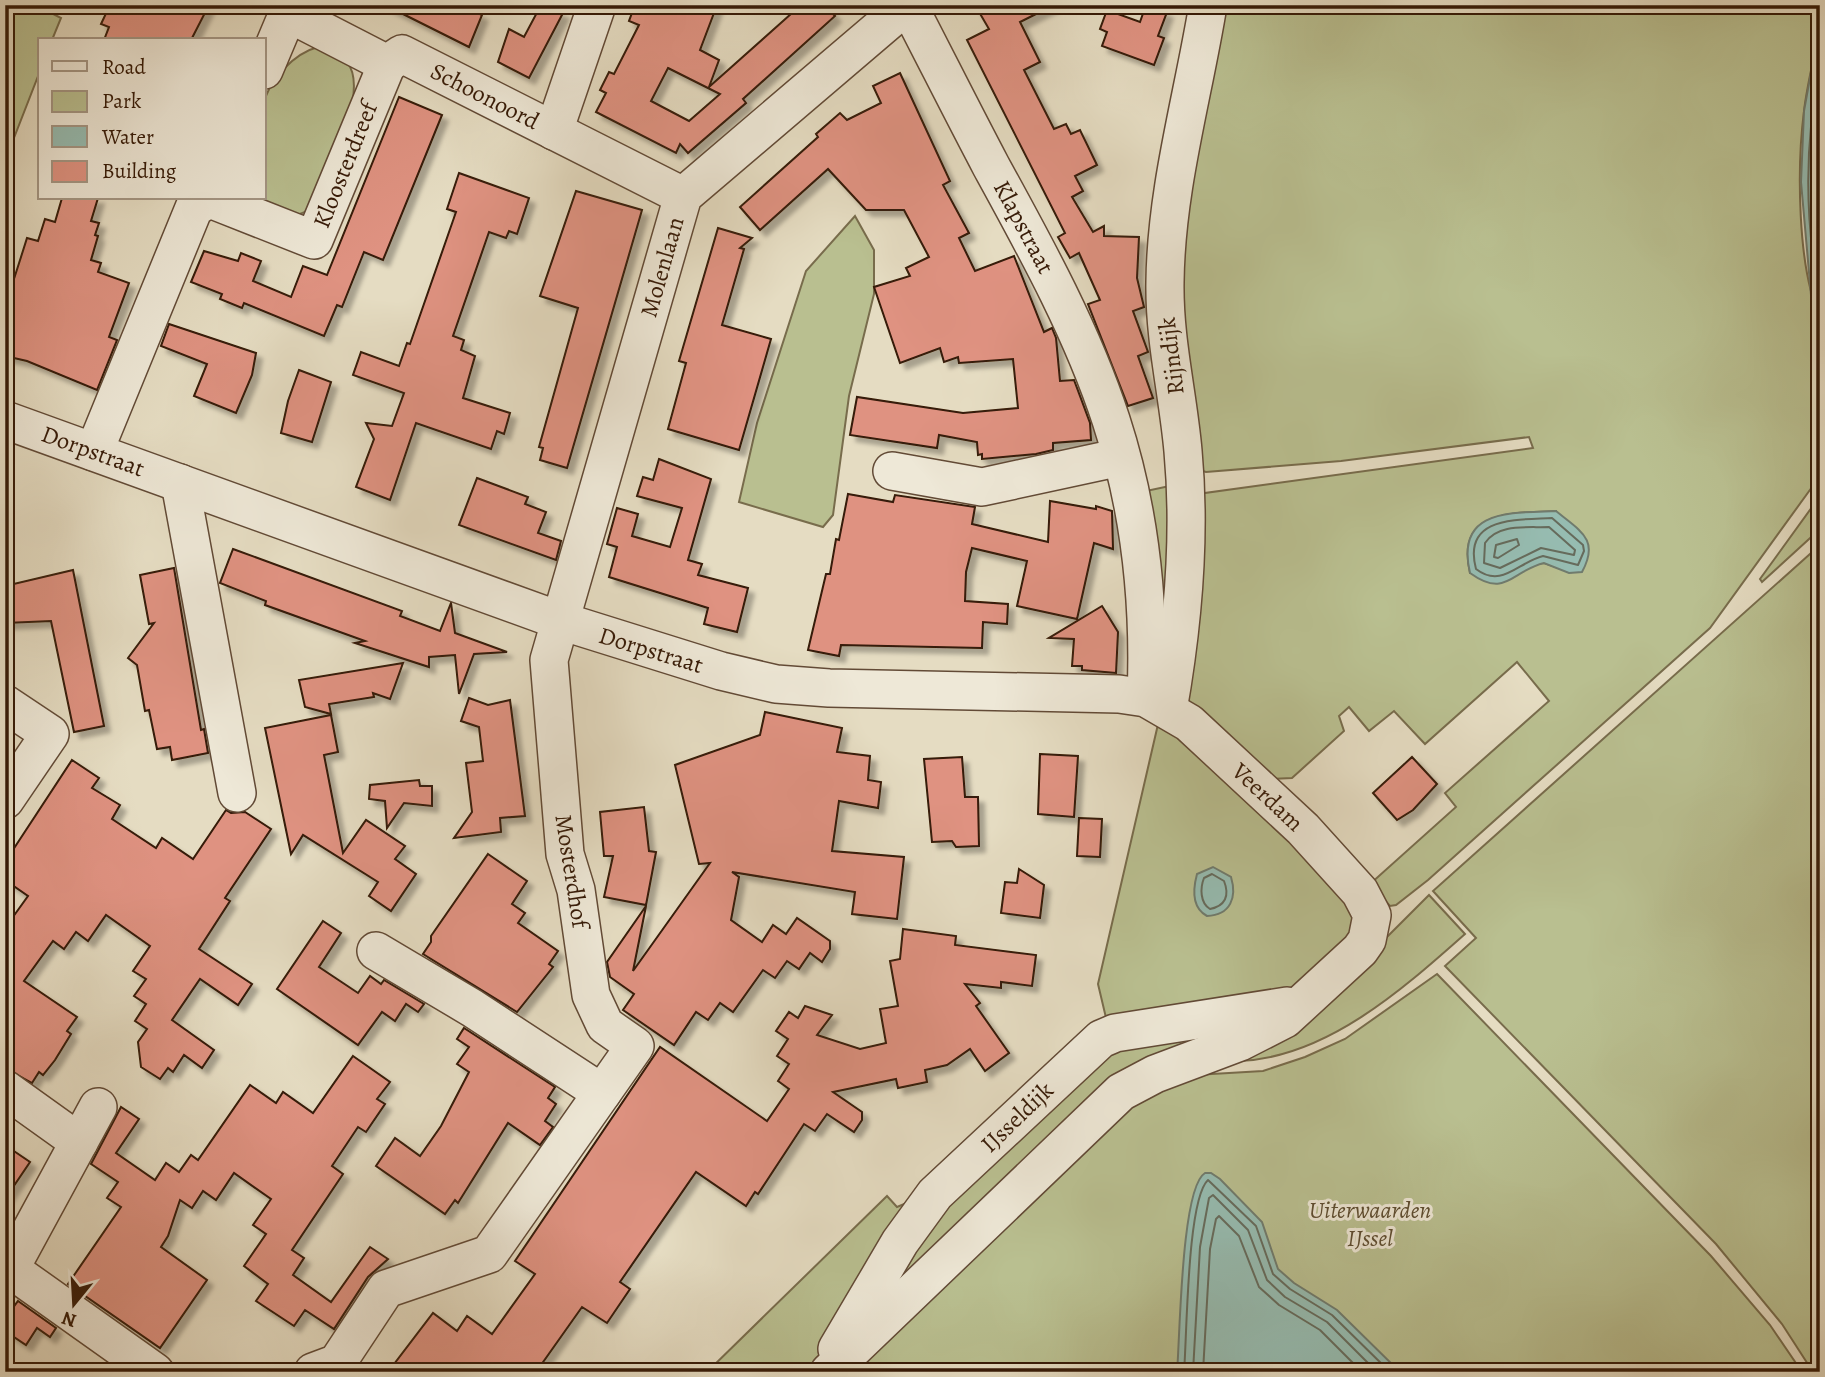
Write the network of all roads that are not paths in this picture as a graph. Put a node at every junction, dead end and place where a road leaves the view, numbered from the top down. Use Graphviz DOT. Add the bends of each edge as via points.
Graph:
graph roads {
  1 [pos="597,5"];
  2 [pos="908,5"];
  3 [pos="1208,5"];
  4 [pos="286,9"];
  5 [pos="266,64"];
  6 [pos="387,64"];
  7 [pos="554,131"];
  8 [pos="683,196"];
  9 [pos="207,200"];
  10 [pos="215,200"];
  11 [pos="5,420"];
  12 [pos="94,452"];
  13 [pos="1121,457"];
  14 [pos="892,471"];
  15 [pos="180,483"];
  16 [pos="561,621"];
  17 [pos="5,704"];
  18 [pos="1157,704"];
  19 [pos="237,793"];
  20 [pos="5,800"];
  21 [pos="1372,915"];
  22 [pos="376,951"];
  23 [pos="1306,1003"];
  24 [pos="5,1089"];
  25 [pos="602,1093"];
  26 [pos="98,1107"];
  27 [pos="79,1142"];
  28 [pos="8,1267"];
  29 [pos="155,1372"];
  30 [pos="313,1372"];
  31 [pos="826,1372"];
  1 -- 7 [label="street"];
  2 -- 8 [label="street, Molenlaan"];
  2 -- 13 [label="street, Klapstraat" via="1062,300 1111,419"];
  3 -- 18 [label="street, Rijndijk" via="1166,245 1165,317 1186,505 1180,629"];
  4 -- 5 [label="street"];
  4 -- 6 [label="street"];
  6 -- 7 [label="street, Schoonoord" via="402,54"];
  6 -- 10 [label="street, Kloosterdreef" via="314,240"];
  7 -- 8 [label="street, Schoonoord"];
  8 -- 16 [label="street, Molenlaan"];
  9 -- 12 [label="street, Kloosterdreef" via="194,208"];
  11 -- 12 [label="street, Dorpstraat"];
  12 -- 15 [label="street, Dorpstraat"];
  13 -- 14 [label="street" via="982,487"];
  13 -- 18 [label="street, Klapstraat" via="1144,586"];
  15 -- 16 [label="street, Dorpstraat"];
  15 -- 19 [label="street"];
  16 -- 18 [label="street, Dorpstraat" via="649,651 776,684 1119,694"];
  16 -- 25 [label="street, Mosterdhof" via="550,660 565,854 576,890 591,995 605,1025 635,1046"];
  17 -- 20 [label="street" via="50,734"];
  18 -- 21 [label="street, Veerdam" via="1189,723 1303,829 1360,891"];
  21 -- 23 [label="street, IJsseldijk" via="1360,950"];
  22 -- 25 [label="street"];
  23 -- 31 [label="street, IJsseldijk" via="1266,1030 1121,1092"];
  23 -- 31 [label="street, IJsseldijk" via="1101,1039 935,1194 900,1241"];
  24 -- 27 [label="street"];
  25 -- 30 [label="street, Mosterdhof" via="489,1254 386,1289 337,1363"];
  26 -- 27 [label="street"];
  27 -- 28 [label="street"];
  28 -- 29 [label="street"];
}
